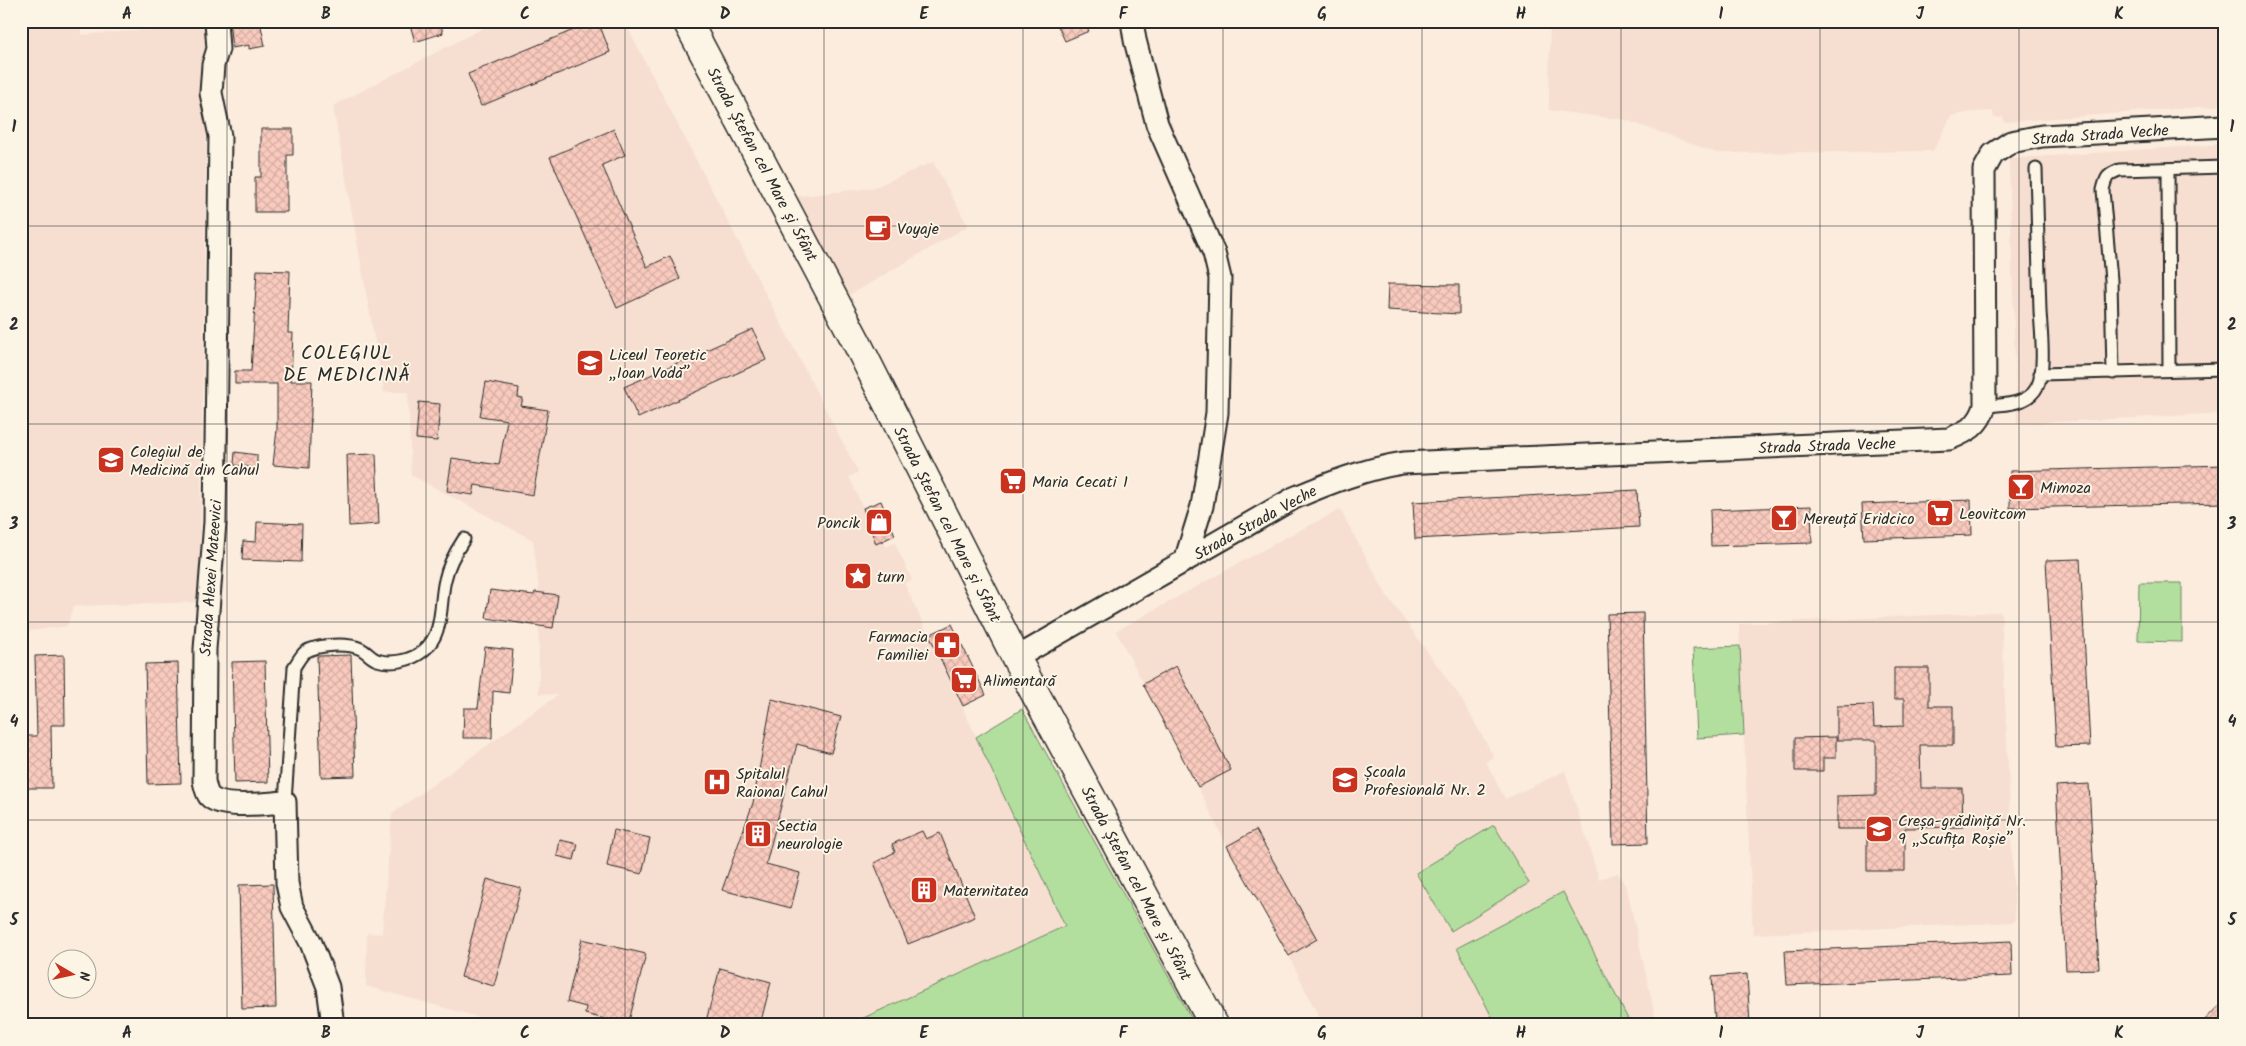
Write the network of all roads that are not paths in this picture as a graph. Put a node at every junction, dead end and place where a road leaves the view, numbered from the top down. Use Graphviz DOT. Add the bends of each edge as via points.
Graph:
graph roads {
  1 [pos="216,21"];
  2 [pos="687,21"];
  3 [pos="1132,21"];
  4 [pos="2225,126"];
  5 [pos="2225,167"];
  6 [pos="2036,169"];
  7 [pos="2168,169"];
  8 [pos="2225,369"];
  9 [pos="2169,370"];
  10 [pos="2113,373"];
  11 [pos="2040,374"];
  12 [pos="1985,406"];
  13 [pos="464,538"];
  14 [pos="1185,560"];
  15 [pos="1016,658"];
  16 [pos="285,802"];
  17 [pos="333,1025"];
  18 [pos="1214,1025"];
  1 -- 16 [label="street, Strada Alexei Mateevici" via="218,49 211,79 220,136 215,522 205,649 204,781 208,795 219,802"];
  2 -- 15 [label="main road, Strada Ștefan cel Mare și Sfânt" via="857,343"];
  3 -- 14 [label="street, Strada Strada Veche" via="1157,124 1214,253 1220,278 1217,413 1202,506"];
  4 -- 12 [label="street, Strada Strada Veche" via="2042,136 2011,142 1993,154 1984,170"];
  5 -- 7 [label="lane"];
  6 -- 11 [label="lane"];
  7 -- 9 [label="lane"];
  7 -- 10 [label="lane" via="2119,170 2106,178 2103,190"];
  8 -- 9 [label="lane"];
  9 -- 10 [label="lane"];
  10 -- 11 [label="lane"];
  11 -- 12 [label="lane" via="2037,388 2025,398 2011,405"];
  12 -- 14 [label="street, Strada Strada Veche" via="1981,418 1967,432 1949,439 1379,467 1294,498"];
  13 -- 16 [label="lane" via="444,580 437,631 424,651 405,661 377,660 361,649 329,646 305,652 294,667"];
  14 -- 15 [label="street, Strada Strada Veche"];
  15 -- 18 [label="main road, Strada Ștefan cel Mare și Sfânt"];
  16 -- 17 [label="street" via="287,883 292,907 311,943 328,987"];
}
